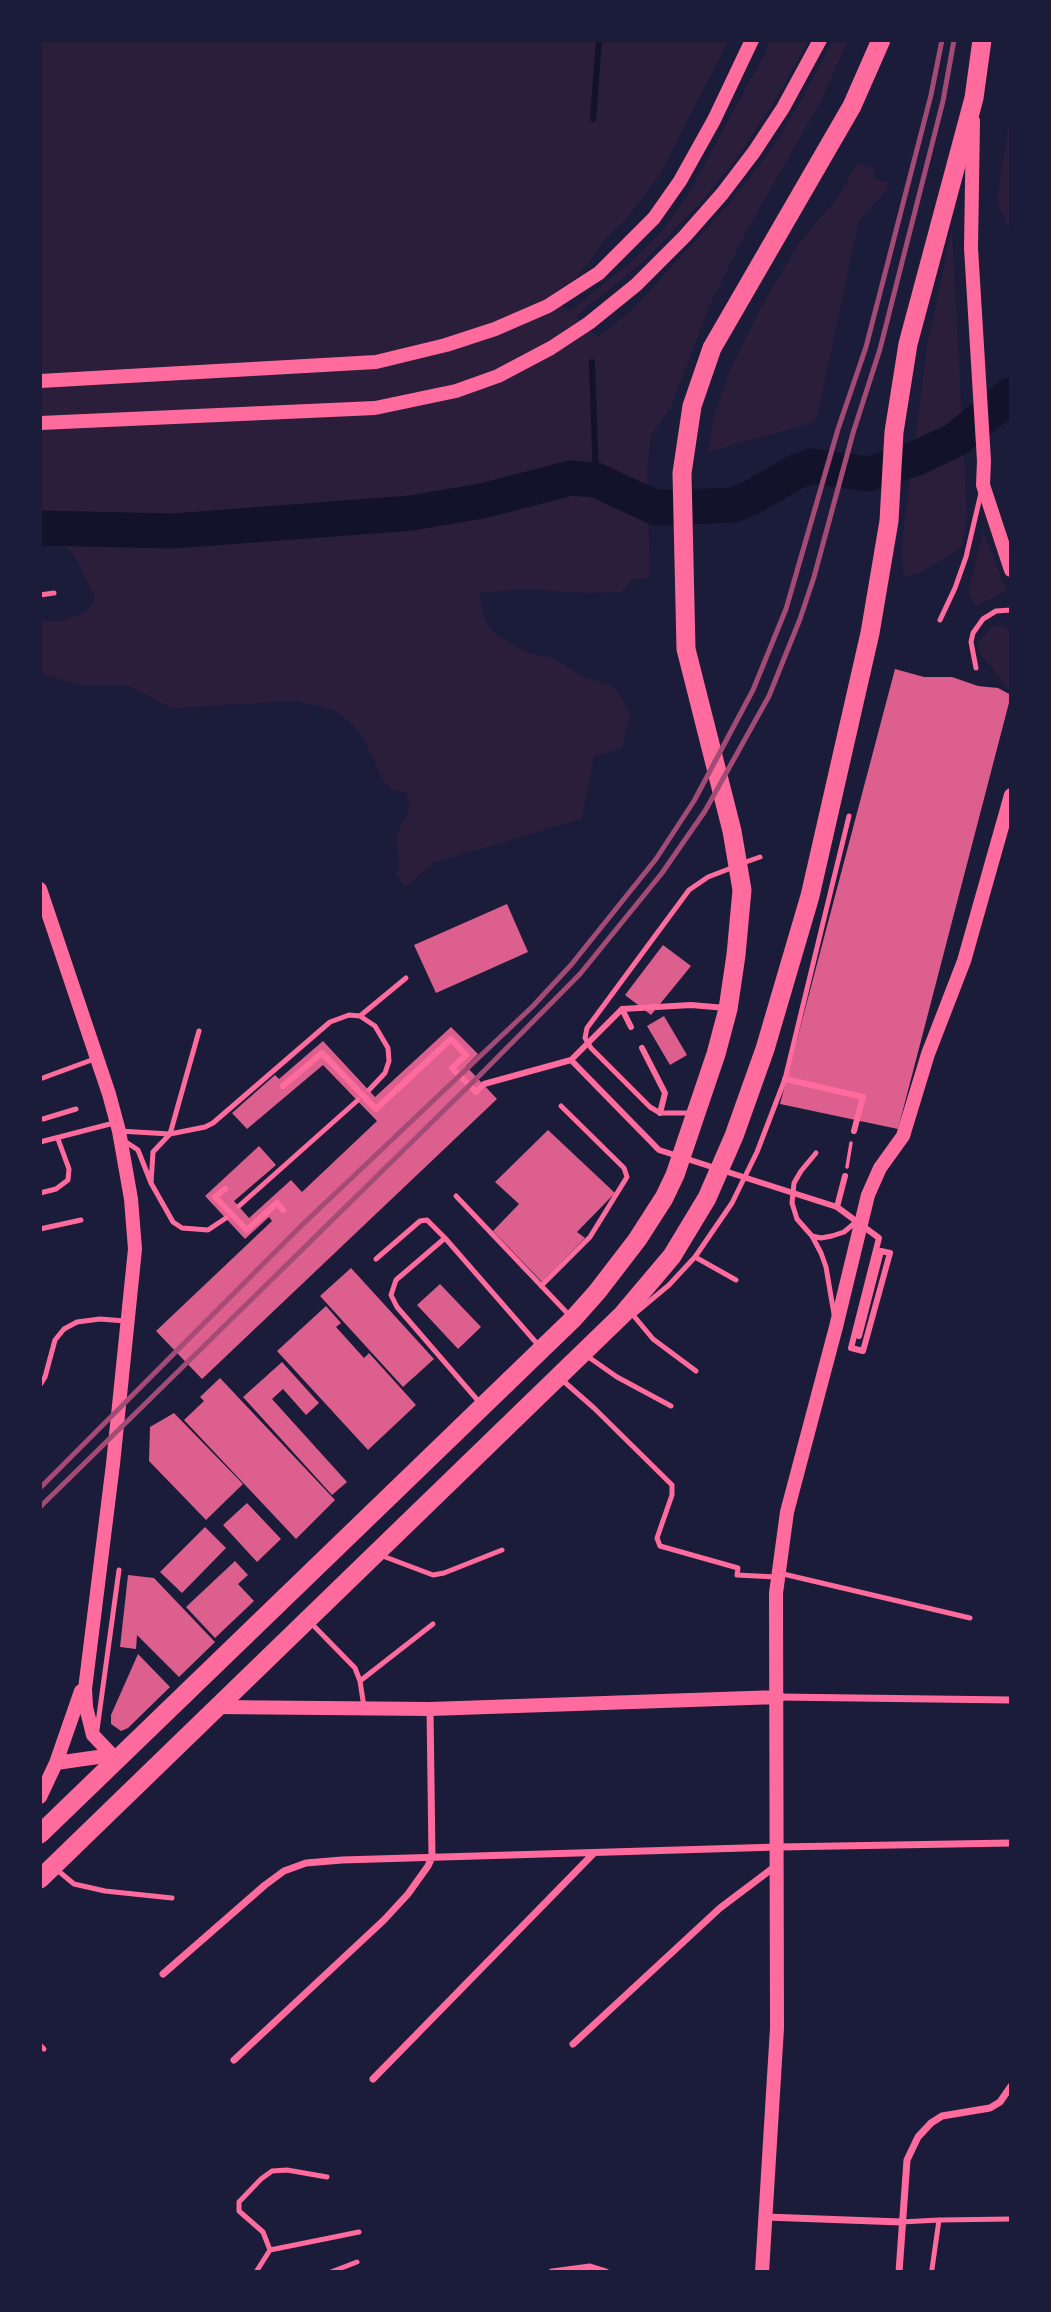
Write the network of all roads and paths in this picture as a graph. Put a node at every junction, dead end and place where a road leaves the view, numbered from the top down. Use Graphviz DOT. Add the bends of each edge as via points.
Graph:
graph roads {
  1 [pos="752,40"];
  2 [pos="820,40"];
  3 [pos="881,40"];
  4 [pos="982,40"];
  5 [pos="974,98"];
  6 [pos="40,381"];
  7 [pos="40,423"];
  8 [pos="983,485"];
  9 [pos="1011,570"];
  10 [pos="54,593"];
  11 [pos="40,595"];
  12 [pos="1011,610"];
  13 [pos="940,620"];
  14 [pos="976,668"];
  15 [pos="1011,795"];
  16 [pos="849,816"];
  17 [pos="760,857"];
  18 [pos="40,889"];
  19 [pos="406,978"];
  20 [pos="622,1009"];
  21 [pos="728,1009"];
  22 [pos="360,1016"];
  23 [pos="631,1027"];
  24 [pos="199,1031"];
  25 [pos="642,1048"];
  26 [pos="97,1058"];
  27 [pos="570,1060"];
  28 [pos="40,1079"];
  29 [pos="785,1079"];
  30 [pos="283,1086"];
  31 [pos="369,1090"];
  32 [pos="358,1100"];
  33 [pos="561,1106"];
  34 [pos="76,1109"];
  35 [pos="40,1110"];
  36 [pos="660,1113"];
  37 [pos="697,1113"];
  38 [pos="42,1119"];
  39 [pos="119,1131"];
  40 [pos="854,1131"];
  41 [pos="170,1134"];
  42 [pos="58,1139"];
  43 [pos="40,1142"];
  44 [pos="816,1153"];
  45 [pos="845,1176"];
  46 [pos="151,1183"];
  47 [pos="225,1189"];
  48 [pos="40,1193"];
  49 [pos="456,1196"];
  50 [pos="239,1206"];
  51 [pos="837,1207"];
  52 [pos="284,1210"];
  53 [pos="864,1211"];
  54 [pos="226,1218"];
  55 [pos="81,1220"];
  56 [pos="40,1229"];
  57 [pos="812,1236"];
  58 [pos="445,1238"];
  59 [pos="695,1257"];
  60 [pos="376,1259"];
  61 [pos="736,1280"];
  62 [pos="541,1286"];
  63 [pos="633,1315"];
  64 [pos="573,1319"];
  65 [pos="128,1322"];
  66 [pos="836,1327"];
  67 [pos="603,1333"];
  68 [pos="859,1336"];
  69 [pos="542,1349"];
  70 [pos="583,1353"];
  71 [pos="696,1371"];
  72 [pos="559,1377"];
  73 [pos="40,1385"];
  74 [pos="482,1405"];
  75 [pos="671,1406"];
  76 [pos="502,1550"];
  77 [pos="376,1553"];
  78 [pos="119,1570"];
  79 [pos="778,1575"];
  80 [pos="970,1618"];
  81 [pos="307,1619"];
  82 [pos="433,1624"];
  83 [pos="88,1670"];
  84 [pos="360,1681"];
  85 [pos="778,1697"];
  86 [pos="1011,1700"];
  87 [pos="215,1707"];
  88 [pos="364,1709"];
  89 [pos="430,1709"];
  90 [pos="96,1740"];
  91 [pos="116,1756"];
  92 [pos="56,1763"];
  93 [pos="40,1776"];
  94 [pos="40,1797"];
  95 [pos="40,1834"];
  96 [pos="1011,1843"];
  97 [pos="778,1847"];
  98 [pos="594,1853"];
  99 [pos="432,1857"];
  100 [pos="778,1865"];
  101 [pos="47,1873"];
  102 [pos="172,1898"];
  103 [pos="163,1974"];
  104 [pos="573,2044"];
  105 [pos="234,2060"];
  106 [pos="373,2079"];
  107 [pos="1011,2086"];
  108 [pos="327,2177"];
  109 [pos="765,2217"];
  110 [pos="1011,2219"];
  111 [pos="939,2220"];
  112 [pos="901,2222"];
  113 [pos="359,2232"];
  114 [pos="270,2250"];
  115 [pos="357,2262"];
  116 [pos="932,2269"];
  117 [pos="256,2272"];
  118 [pos="331,2272"];
  119 [pos="552,2272"];
  120 [pos="606,2272"];
  121 [pos="762,2272"];
  122 [pos="899,2272"];
  1 -- 6 [label="main road" via="694,157 654,218 599,273 548,306 446,345 376,362"];
  2 -- 7 [label="main road" via="754,152 685,236 589,324 498,376 456,391 375,408"];
  3 -- 21 [label="highway" via="846,117 712,348 692,406 682,473 686,649 732,831 742,890"];
  4 -- 5 [label="highway"];
  5 -- 8 [label="main road" via="971,248"];
  5 -- 67 [label="highway" via="908,344 894,432 889,521 870,633 819,860 765,1049 717,1178 698,1215 648,1288"];
  8 -- 9 [label="main road"];
  8 -- 13 [label="lane" via="966,557"];
  10 -- 11 [label="lane"];
  12 -- 14 [label="lane" via="996,611 973,633"];
  15 -- 53 [label="main road" via="964,961 903,1136 873,1182"];
  16 -- 29 [label="lane"];
  17 -- 36 [label="lane" via="708,877 689,890 587,1028 585,1038 591,1048"];
  18 -- 26 [label="main road"];
  19 -- 22 [label="lane"];
  20 -- 21 [label="street" via="691,1005"];
  20 -- 23 [label="street"];
  20 -- 27 [label="street"];
  21 -- 37 [label="highway"];
  22 -- 31 [label="lane" via="375,1026 388,1048 385,1073"];
  22 -- 41 [label="lane" via="330,1023 213,1123"];
  24 -- 41 [label="lane"];
  25 -- 36 [label="street" via="665,1093"];
  26 -- 28 [label="lane"];
  26 -- 39 [label="main road"];
  27 -- 30 [label="street" via="484,1084 476,1092 452,1068 466,1055 451,1040 376,1110 322,1053"];
  27 -- 51 [label="street" via="659,1150"];
  29 -- 40 [label="street" via="863,1097"];
  29 -- 59 [label="lane" via="748,1174"];
  32 -- 50 [label="lane"];
  33 -- 62 [label="lane" via="624,1168 627,1177 590,1237"];
  34 -- 38 [label="lane"];
  35 -- 38 [label="lane"];
  36 -- 37 [label="lane"];
  37 -- 64 [label="highway" via="664,1198 638,1240"];
  39 -- 41 [label="lane"];
  39 -- 42 [label="lane"];
  39 -- 46 [label="lane" via="138,1150"];
  39 -- 65 [label="main road" via="135,1249"];
  41 -- 46 [label="lane" via="153,1152"];
  42 -- 43 [label="lane"];
  42 -- 48 [label="lane" via="69,1169 68,1180"];
  44 -- 57 [label="lane" via="801,1171 791,1195 797,1219"];
  45 -- 51 [label="street"];
  46 -- 54 [label="lane" via="167,1214 182,1228 208,1230"];
  47 -- 52 [label="street" via="215,1197 247,1230 277,1202"];
  49 -- 62 [label="lane"];
  51 -- 68 [label="street" via="879,1238 851,1348 863,1351 890,1254 881,1251"];
  53 -- 57 [label="lane" via="844,1232"];
  53 -- 66 [label="main road"];
  55 -- 56 [label="lane"];
  57 -- 66 [label="lane" via="826,1267"];
  58 -- 60 [label="lane" via="427,1220 420,1222"];
  58 -- 69 [label="lane"];
  58 -- 74 [label="lane" via="396,1280 391,1295"];
  59 -- 61 [label="lane"];
  59 -- 63 [label="lane"];
  62 -- 64 [label="lane"];
  63 -- 67 [label="lane"];
  63 -- 71 [label="lane" via="653,1339"];
  64 -- 69 [label="highway"];
  65 -- 73 [label="lane" via="100,1319 64,1329 55,1340"];
  65 -- 83 [label="main road"];
  66 -- 79 [label="main road" via="787,1512"];
  67 -- 70 [label="highway"];
  69 -- 74 [label="highway"];
  70 -- 72 [label="highway"];
  70 -- 75 [label="lane"];
  72 -- 77 [label="highway"];
  72 -- 79 [label="lane" via="672,1485 657,1538 660,1546 738,1568 737,1575"];
  74 -- 91 [label="highway"];
  76 -- 77 [label="lane" via="433,1575"];
  77 -- 81 [label="highway"];
  78 -- 90 [label="lane"];
  79 -- 80 [label="lane"];
  79 -- 85 [label="main road"];
  81 -- 84 [label="lane" via="355,1668"];
  81 -- 87 [label="highway"];
  82 -- 84 [label="lane"];
  83 -- 90 [label="main road" via="86,1707"];
  83 -- 92 [label="main road"];
  84 -- 88 [label="lane"];
  85 -- 86 [label="street"];
  85 -- 89 [label="main road"];
  85 -- 97 [label="main road"];
  87 -- 88 [label="main road"];
  87 -- 101 [label="highway"];
  88 -- 89 [label="main road"];
  89 -- 99 [label="street"];
  90 -- 91 [label="main road"];
  91 -- 92 [label="main road"];
  91 -- 95 [label="highway"];
  92 -- 93 [label="lane"];
  92 -- 94 [label="main road"];
  96 -- 97 [label="street"];
  97 -- 98 [label="street"];
  97 -- 100 [label="main road"];
  98 -- 99 [label="street"];
  98 -- 106 [label="street"];
  99 -- 103 [label="street" via="295,1866 265,1885"];
  99 -- 105 [label="street" via="423,1875 384,1920"];
  100 -- 104 [label="street" via="720,1908"];
  100 -- 109 [label="main road" via="777,2028"];
  101 -- 102 [label="lane" via="105,1891"];
  107 -- 112 [label="street" via="990,2108 942,2116 918,2137 907,2160"];
  108 -- 114 [label="lane" via="272,2171 239,2202 239,2211 263,2232"];
  109 -- 112 [label="street"];
  109 -- 121 [label="main road"];
  110 -- 111 [label="lane"];
  111 -- 112 [label="lane"];
  111 -- 116 [label="lane"];
  112 -- 122 [label="street"];
  113 -- 114 [label="lane"];
  114 -- 117 [label="lane"];
  115 -- 118 [label="lane"];
  119 -- 120 [label="street" via="590,2267"];
}
